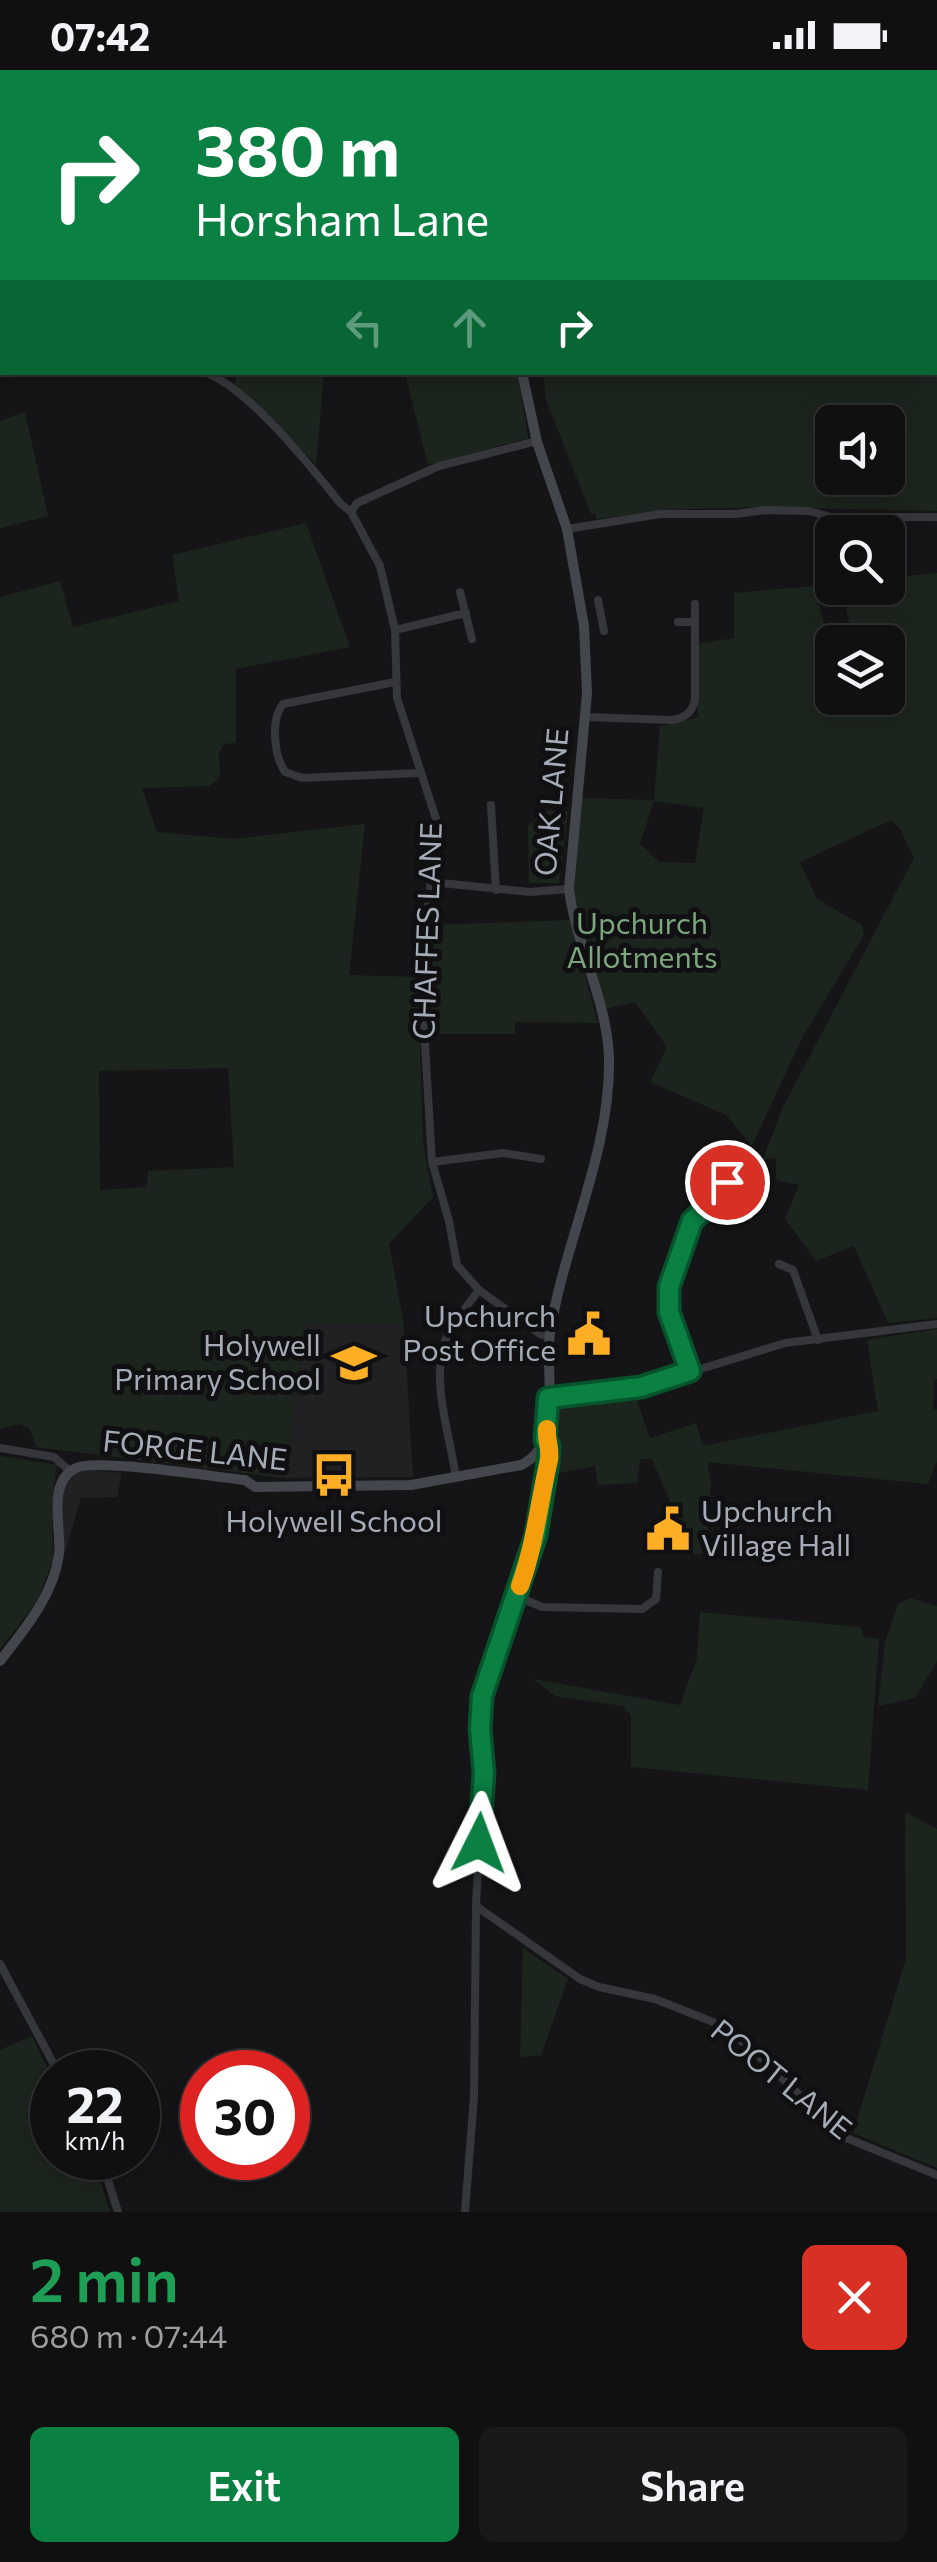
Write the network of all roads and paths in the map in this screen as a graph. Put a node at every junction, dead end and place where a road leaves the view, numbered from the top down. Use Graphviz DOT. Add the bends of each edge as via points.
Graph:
graph roads {
  1 [pos="212,375"];
  2 [pos="523,375"];
  3 [pos="537,441"];
  4 [pos="351,512"];
  5 [pos="937,516"];
  6 [pos="567,529"];
  7 [pos="460,592"];
  8 [pos="598,600"];
  9 [pos="695,604"];
  10 [pos="466,613"];
  11 [pos="601,616"];
  12 [pos="584,620"];
  13 [pos="678,622"];
  14 [pos="694,622"];
  15 [pos="396,630"];
  16 [pos="604,631"];
  17 [pos="472,639"];
  18 [pos="395,682"];
  19 [pos="584,717"];
  20 [pos="419,773"];
  21 [pos="491,805"];
  22 [pos="431,882"];
  23 [pos="568,889"];
  24 [pos="496,890"];
  25 [pos="535,1146"];
  26 [pos="432,1162"];
  27 [pos="713,1170"];
  28 [pos="779,1264"];
  29 [pos="479,1290"];
  30 [pos="937,1324"];
  31 [pos="549,1336"];
  32 [pos="818,1340"];
  33 [pos="690,1371"];
  34 [pos="548,1398"];
  35 [pos="545,1440"];
  36 [pos="0,1448"];
  37 [pos="536,1457"];
  38 [pos="525,1464"];
  39 [pos="545,1468"];
  40 [pos="70,1471"];
  41 [pos="456,1478"];
  42 [pos="658,1572"];
  43 [pos="516,1596"];
  44 [pos="0,1661"];
  45 [pos="476,1906"];
  46 [pos="0,1964"];
  47 [pos="46,2050"];
  48 [pos="937,2175"];
  49 [pos="108,2180"];
  50 [pos="118,2212"];
  51 [pos="465,2212"];
  1 -- 4 [label="street, CHAFFES LANE" via="284,436"];
  2 -- 3 [label="street, OAK LANE"];
  3 -- 4 [label="street" via="439,466 357,503"];
  3 -- 6 [label="street, OAK LANE"];
  4 -- 15 [label="street, CHAFFES LANE" via="380,566"];
  5 -- 6 [label="street" via="765,510 660,514"];
  6 -- 12 [label="street, OAK LANE"];
  7 -- 10 [label="street"];
  8 -- 11 [label="street"];
  9 -- 14 [label="street"];
  10 -- 15 [label="street"];
  10 -- 17 [label="street"];
  11 -- 12 [label="street"];
  11 -- 16 [label="street"];
  12 -- 19 [label="street, OAK LANE"];
  13 -- 14 [label="street"];
  14 -- 19 [label="street" via="696,698 688,714 673,720"];
  15 -- 18 [label="street, CHAFFES LANE"];
  18 -- 20 [label="street, CHAFFES LANE"];
  18 -- 20 [label="street" via="284,704 275,717 278,760 285,772 302,778"];
  19 -- 23 [label="street, OAK LANE"];
  20 -- 22 [label="street, CHAFFES LANE" via="437,822"];
  21 -- 24 [label="street"];
  22 -- 24 [label="street"];
  22 -- 26 [label="street, CHAFFES LANE" via="421,976"];
  23 -- 24 [label="street"];
  23 -- 31 [label="street, OAK LANE" via="595,984 609,1070"];
  25 -- 26 [label="street" via="536,1158 503,1153"];
  26 -- 29 [label="street, CHAFFES LANE" via="458,1265"];
  27 -- 33 [label="street" via="728,1186 692,1221 668,1294"];
  28 -- 32 [label="street" via="794,1270"];
  29 -- 31 [label="street, CHAFFES LANE"];
  29 -- 41 [label="street" via="449,1332 440,1362"];
  30 -- 32 [label="street"];
  31 -- 34 [label="street, OAK LANE"];
  32 -- 33 [label="street" via="766,1347"];
  33 -- 34 [label="street" via="641,1387"];
  34 -- 35 [label="street, OAK LANE"];
  35 -- 37 [label="street, OAK LANE"];
  35 -- 39 [label="street"];
  36 -- 40 [label="street" via="57,1457"];
  37 -- 38 [label="street, OAK LANE"];
  37 -- 39 [label="street"];
  38 -- 41 [label="street, FORGE LANE"];
  39 -- 43 [label="street" via="537,1531"];
  40 -- 41 [label="street, FORGE LANE" via="117,1466 244,1480 255,1487"];
  40 -- 44 [label="street, FORGE LANE" via="59,1493 56,1570 41,1604"];
  42 -- 43 [label="street" via="656,1599 642,1609 542,1608"];
  43 -- 45 [label="street" via="482,1696"];
  45 -- 48 [label="street, POOT LANE" via="580,1979 713,2022 747,2045 844,2137"];
  45 -- 51 [label="street"];
  46 -- 47 [label="street"];
  49 -- 50 [label="street"];
}
